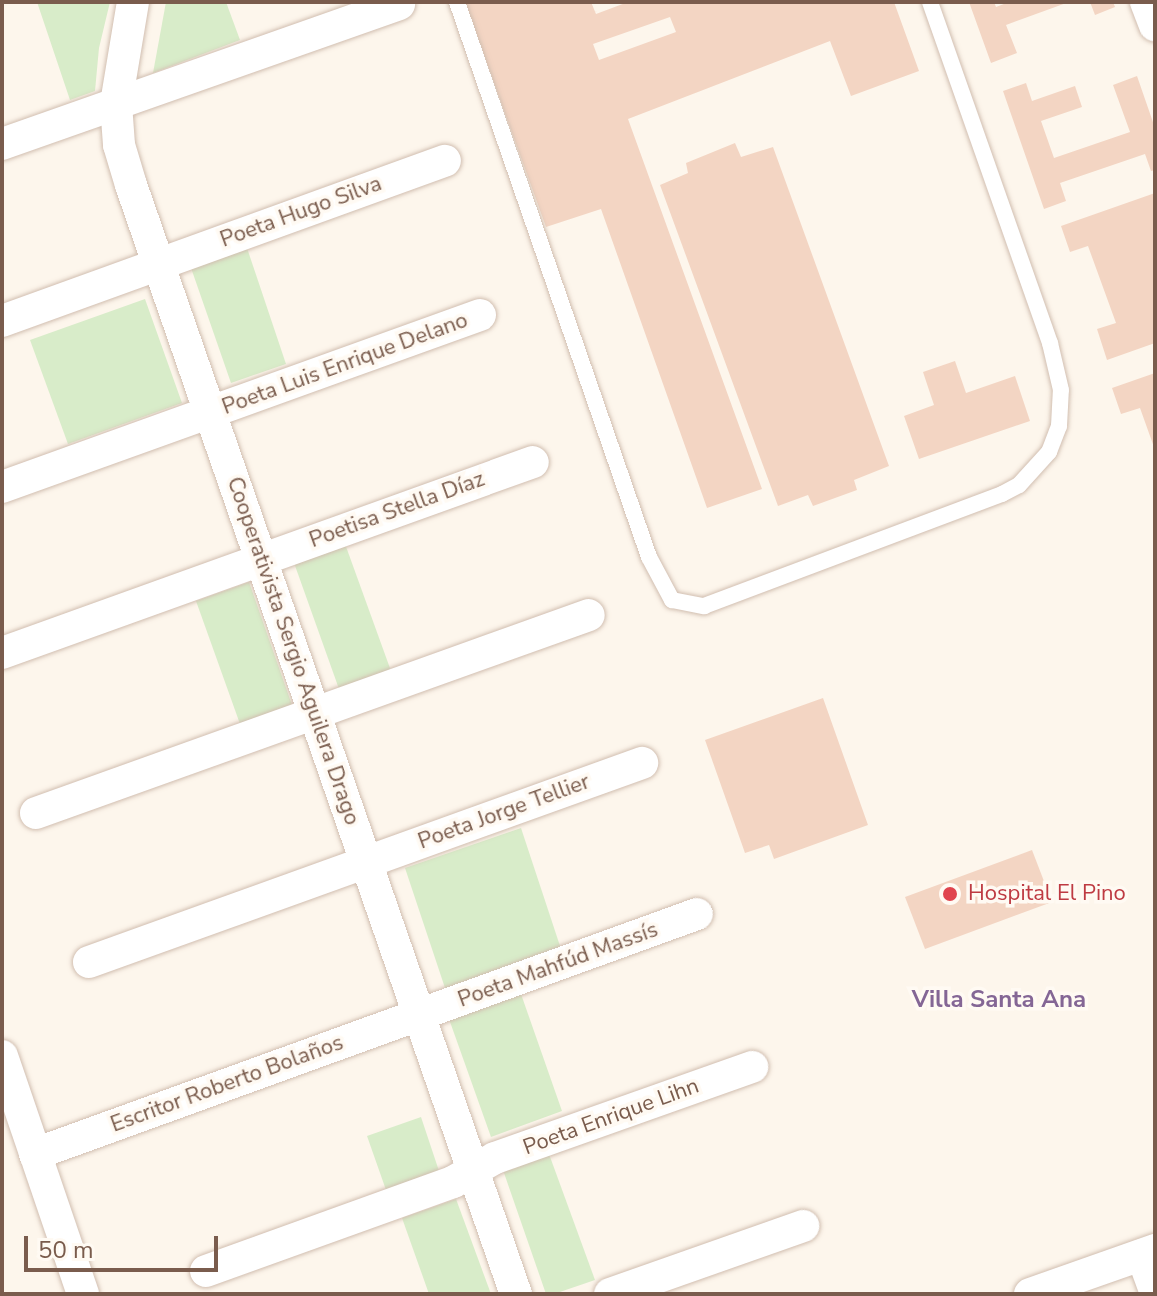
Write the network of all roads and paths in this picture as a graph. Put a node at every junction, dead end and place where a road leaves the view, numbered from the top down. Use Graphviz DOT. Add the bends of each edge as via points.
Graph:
graph roads {
  1 [pos="133,2"];
  2 [pos="457,2"];
  3 [pos="930,2"];
  4 [pos="1146,2"];
  5 [pos="399,4"];
  6 [pos="1155,25"];
  7 [pos="116,104"];
  8 [pos="2,144"];
  9 [pos="445,161"];
  10 [pos="158,264"];
  11 [pos="480,315"];
  12 [pos="2,321"];
  13 [pos="210,412"];
  14 [pos="533,462"];
  15 [pos="2,487"];
  16 [pos="261,559"];
  17 [pos="589,615"];
  18 [pos="2,653"];
  19 [pos="314,713"];
  20 [pos="642,763"];
  21 [pos="36,813"];
  22 [pos="366,862"];
  23 [pos="697,914"];
  24 [pos="89,962"];
  25 [pos="419,1015"];
  26 [pos="2,1056"];
  27 [pos="752,1067"];
  28 [pos="35,1154"];
  29 [pos="473,1170"];
  30 [pos="803,1226"];
  31 [pos="1149,1252"];
  32 [pos="206,1271"];
  33 [pos="1155,1291"];
  34 [pos="83,1294"];
  35 [pos="516,1294"];
  36 [pos="610,1294"];
  37 [pos="1030,1294"];
  1 -- 7 [label="street, Cooperativista Sergio Aguilera Drago"];
  2 -- 3 [label="lane" via="649,557 672,600 704,606 1002,494 1019,485 1049,452 1059,426 1061,390 1050,343"];
  4 -- 6 [label="street"];
  5 -- 7 [label="street"];
  7 -- 8 [label="street"];
  7 -- 10 [label="street, Cooperativista Sergio Aguilera Drago" via="119,145"];
  9 -- 10 [label="street, Poeta Hugo Silva"];
  10 -- 12 [label="street, Poeta Hugo Silva"];
  10 -- 13 [label="street, Cooperativista Sergio Aguilera Drago"];
  11 -- 13 [label="street, Poeta Luis Enrique Delano"];
  13 -- 15 [label="street, Poeta Luis Enrique Delano"];
  13 -- 16 [label="street, Cooperativista Sergio Aguilera Drago"];
  14 -- 16 [label="street, Poetisa Stella Díaz"];
  16 -- 18 [label="street, Poetisa Stella Díaz"];
  16 -- 19 [label="street, Cooperativista Sergio Aguilera Drago"];
  17 -- 19 [label="street"];
  19 -- 21 [label="street"];
  19 -- 22 [label="street, Cooperativista Sergio Aguilera Drago"];
  20 -- 22 [label="street, Poeta Jorge Tellier"];
  22 -- 24 [label="street, Poeta Jorge Tellier"];
  22 -- 25 [label="street, Cooperativista Sergio Aguilera Drago"];
  23 -- 25 [label="street, Poeta Mahfúd Massís"];
  25 -- 28 [label="street, Escritor Roberto Bolaños"];
  25 -- 29 [label="street, Cooperativista Sergio Aguilera Drago"];
  26 -- 28 [label="street"];
  27 -- 29 [label="street, Poeta Enrique Lihn"];
  28 -- 34 [label="street"];
  29 -- 32 [label="street, Poeta Enrique Lihn" via="453,1182"];
  29 -- 35 [label="street, Cooperativista Sergio Aguilera Drago"];
  30 -- 36 [label="street"];
  31 -- 33 [label="street"];
  31 -- 37 [label="street"];
}
